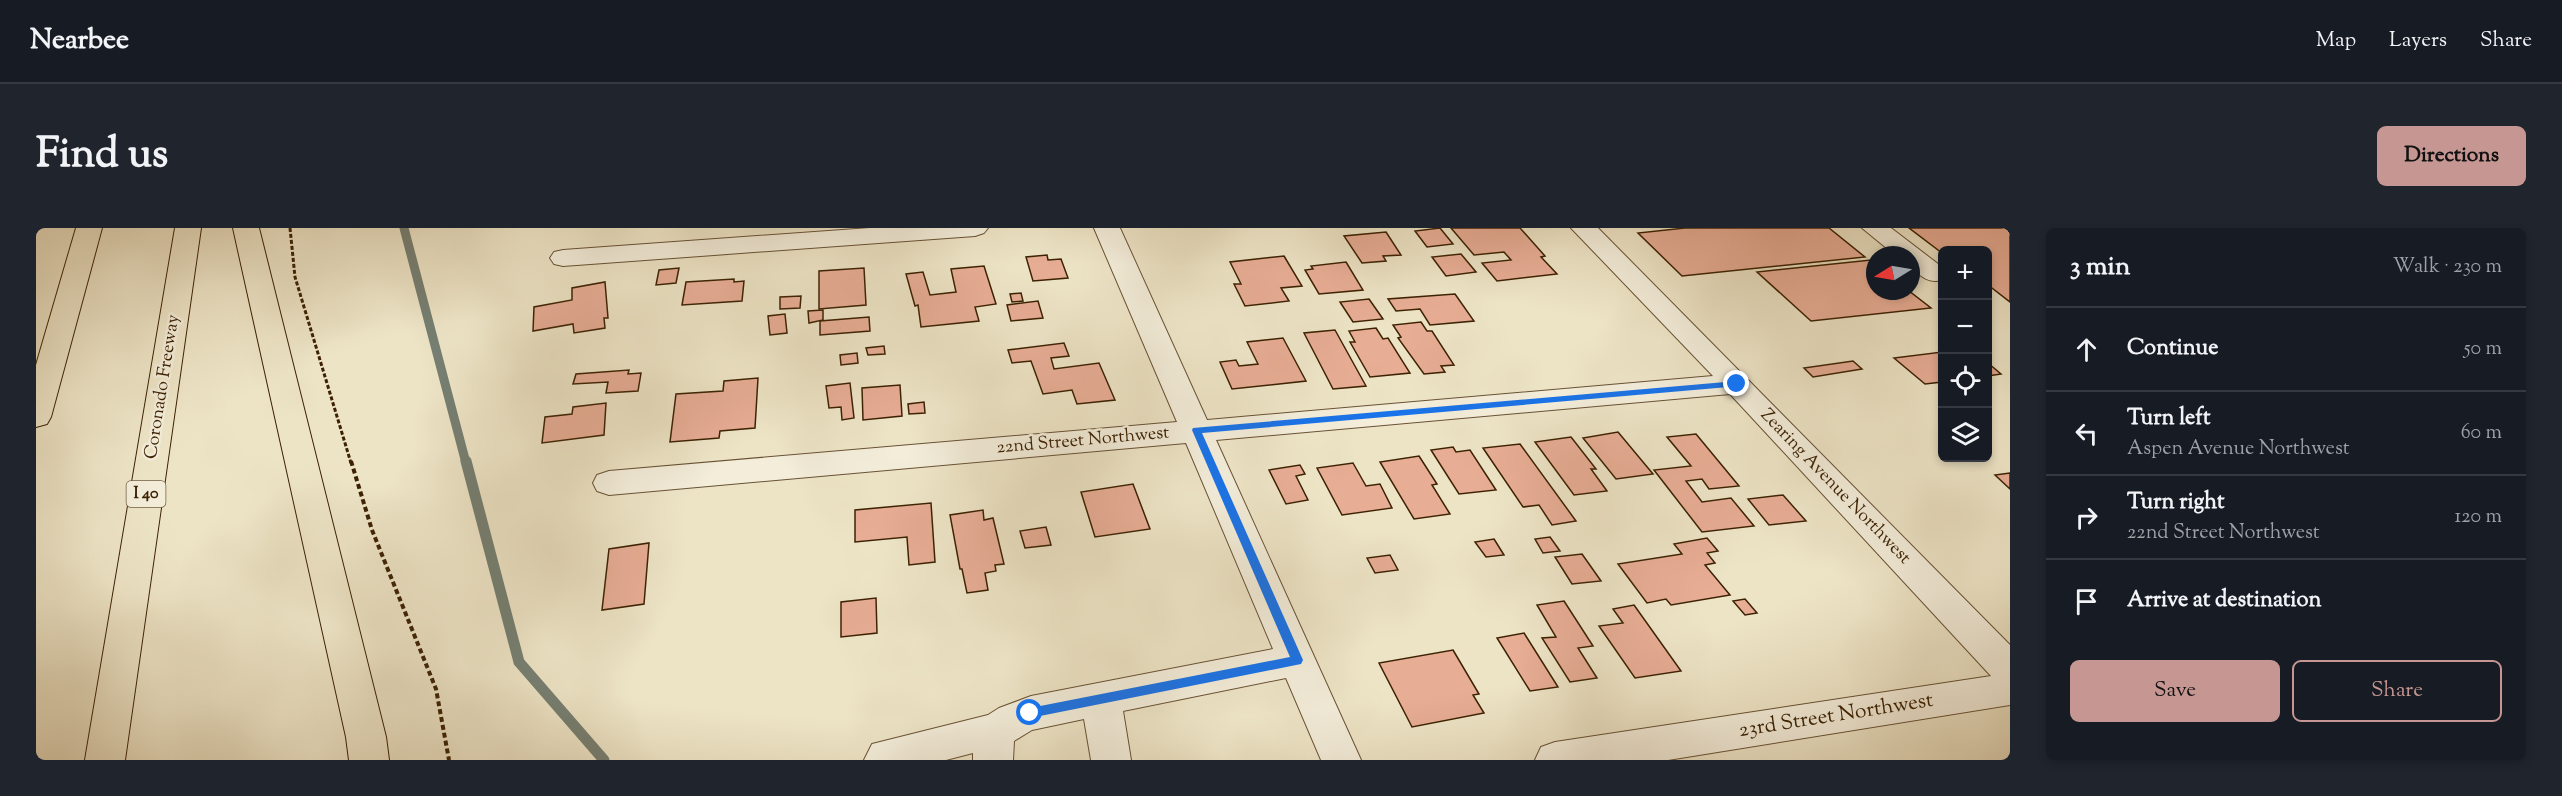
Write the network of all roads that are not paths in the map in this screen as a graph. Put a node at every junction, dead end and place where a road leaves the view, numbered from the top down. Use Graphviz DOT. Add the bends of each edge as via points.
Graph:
graph roads {
  1 [pos="89,228"];
  2 [pos="188,228"];
  3 [pos="246,228"];
  4 [pos="975,228"];
  5 [pos="1107,228"];
  6 [pos="1584,228"];
  7 [pos="1875,228"];
  8 [pos="1899,246"];
  9 [pos="563,258"];
  10 [pos="1920,262"];
  11 [pos="1935,274"];
  12 [pos="1737,384"];
  13 [pos="36,417"];
  14 [pos="1197,430"];
  15 [pos="609,483"];
  16 [pos="1297,660"];
  17 [pos="2010,670"];
  18 [pos="2010,689"];
  19 [pos="1101,699"];
  20 [pos="995,745"];
  21 [pos="105,760"];
  22 [pos="369,760"];
  23 [pos="884,760"];
  24 [pos="1111,760"];
  25 [pos="1341,760"];
  26 [pos="1555,760"];
  1 -- 13 [label="highway"];
  2 -- 21 [label="highway, Coronado Freeway / I 40"];
  3 -- 22 [label="highway"];
  4 -- 9 [label="street"];
  5 -- 14 [label="street"];
  6 -- 12 [label="street, Zearing Avenue Northwest"];
  7 -- 8 [label="street"];
  10 -- 11 [label="street"];
  12 -- 14 [label="street, 22nd Street Northwest"];
  12 -- 17 [label="street, Zearing Avenue Northwest"];
  14 -- 15 [label="street, 22nd Street Northwest"];
  14 -- 16 [label="street"];
  16 -- 19 [label="street"];
  16 -- 25 [label="street"];
  18 -- 26 [label="street, 23rd Street Northwest"];
  19 -- 20 [label="street" via="1011,719"];
  19 -- 24 [label="street"];
  20 -- 23 [label="street"];
}
